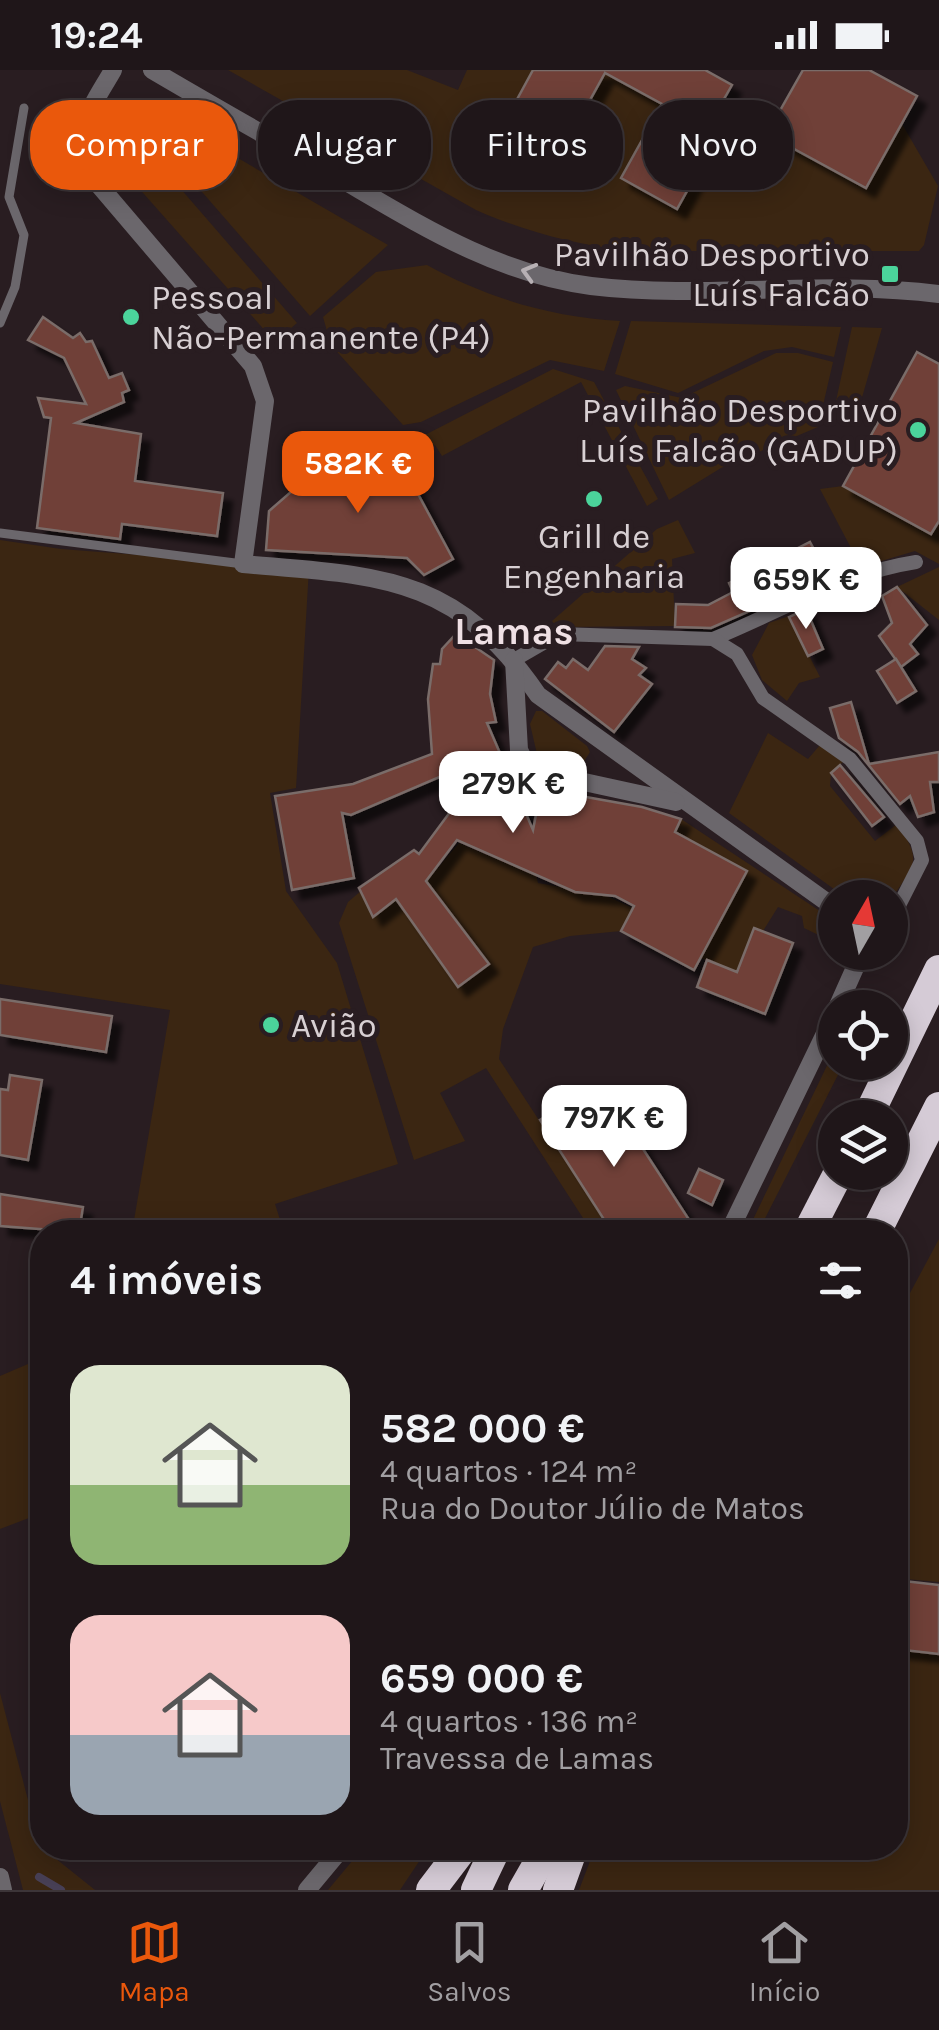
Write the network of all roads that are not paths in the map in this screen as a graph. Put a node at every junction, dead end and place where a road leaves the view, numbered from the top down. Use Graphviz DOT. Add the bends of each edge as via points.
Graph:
graph roads {
  1 [pos="114,70"];
  2 [pos="152,70"];
  3 [pos="24,108"];
  4 [pos="939,294"];
  5 [pos="0,323"];
  6 [pos="0,533"];
  7 [pos="916,562"];
  8 [pos="242,564"];
  9 [pos="713,639"];
  10 [pos="514,660"];
  11 [pos="687,805"];
  12 [pos="908,888"];
  13 [pos="818,896"];
  14 [pos="939,970"];
  15 [pos="818,1047"];
  16 [pos="876,1100"];
  17 [pos="939,1107"];
  18 [pos="830,1190"];
  19 [pos="735,1220"];
  20 [pos="814,1220"];
  21 [pos="882,1220"];
  22 [pos="332,1860"];
  23 [pos="454,1860"];
  24 [pos="490,1860"];
  25 [pos="539,1860"];
  26 [pos="569,1860"];
  27 [pos="0,1877"];
  28 [pos="3,1890"];
  29 [pos="308,1890"];
  30 [pos="431,1890"];
  31 [pos="476,1890"];
  32 [pos="523,1890"];
  33 [pos="558,1890"];
  1 -- 8 [label="street" via="84,118 84,166 254,366 262,385"];
  4 -- 2 [label="street, one-way" via="642,289 531,273 433,233"];
  3 -- 5 [label="lane" via="10,197 24,235"];
  6 -- 8 [label="lane"];
  7 -- 9 [label="street" via="851,580"];
  8 -- 10 [label="street" via="379,576 424,591 483,627"];
  9 -- 10 [label="street" via="559,634"];
  9 -- 12 [label="street" via="736,654 763,698 850,760 916,841 922,860"];
  10 -- 11 [label="street" via="538,694"];
  10 -- 11 [label="street" via="520,750 530,770"];
  11 -- 13 [label="street"];
  14 -- 16 [label="highway"];
  15 -- 19 [label="street"];
  17 -- 21 [label="highway"];
  18 -- 20 [label="highway"];
  22 -- 29 [label="street"];
  23 -- 30 [label="highway"];
  24 -- 31 [label="highway"];
  25 -- 32 [label="highway"];
  26 -- 33 [label="highway"];
  27 -- 28 [label="street"];
}
